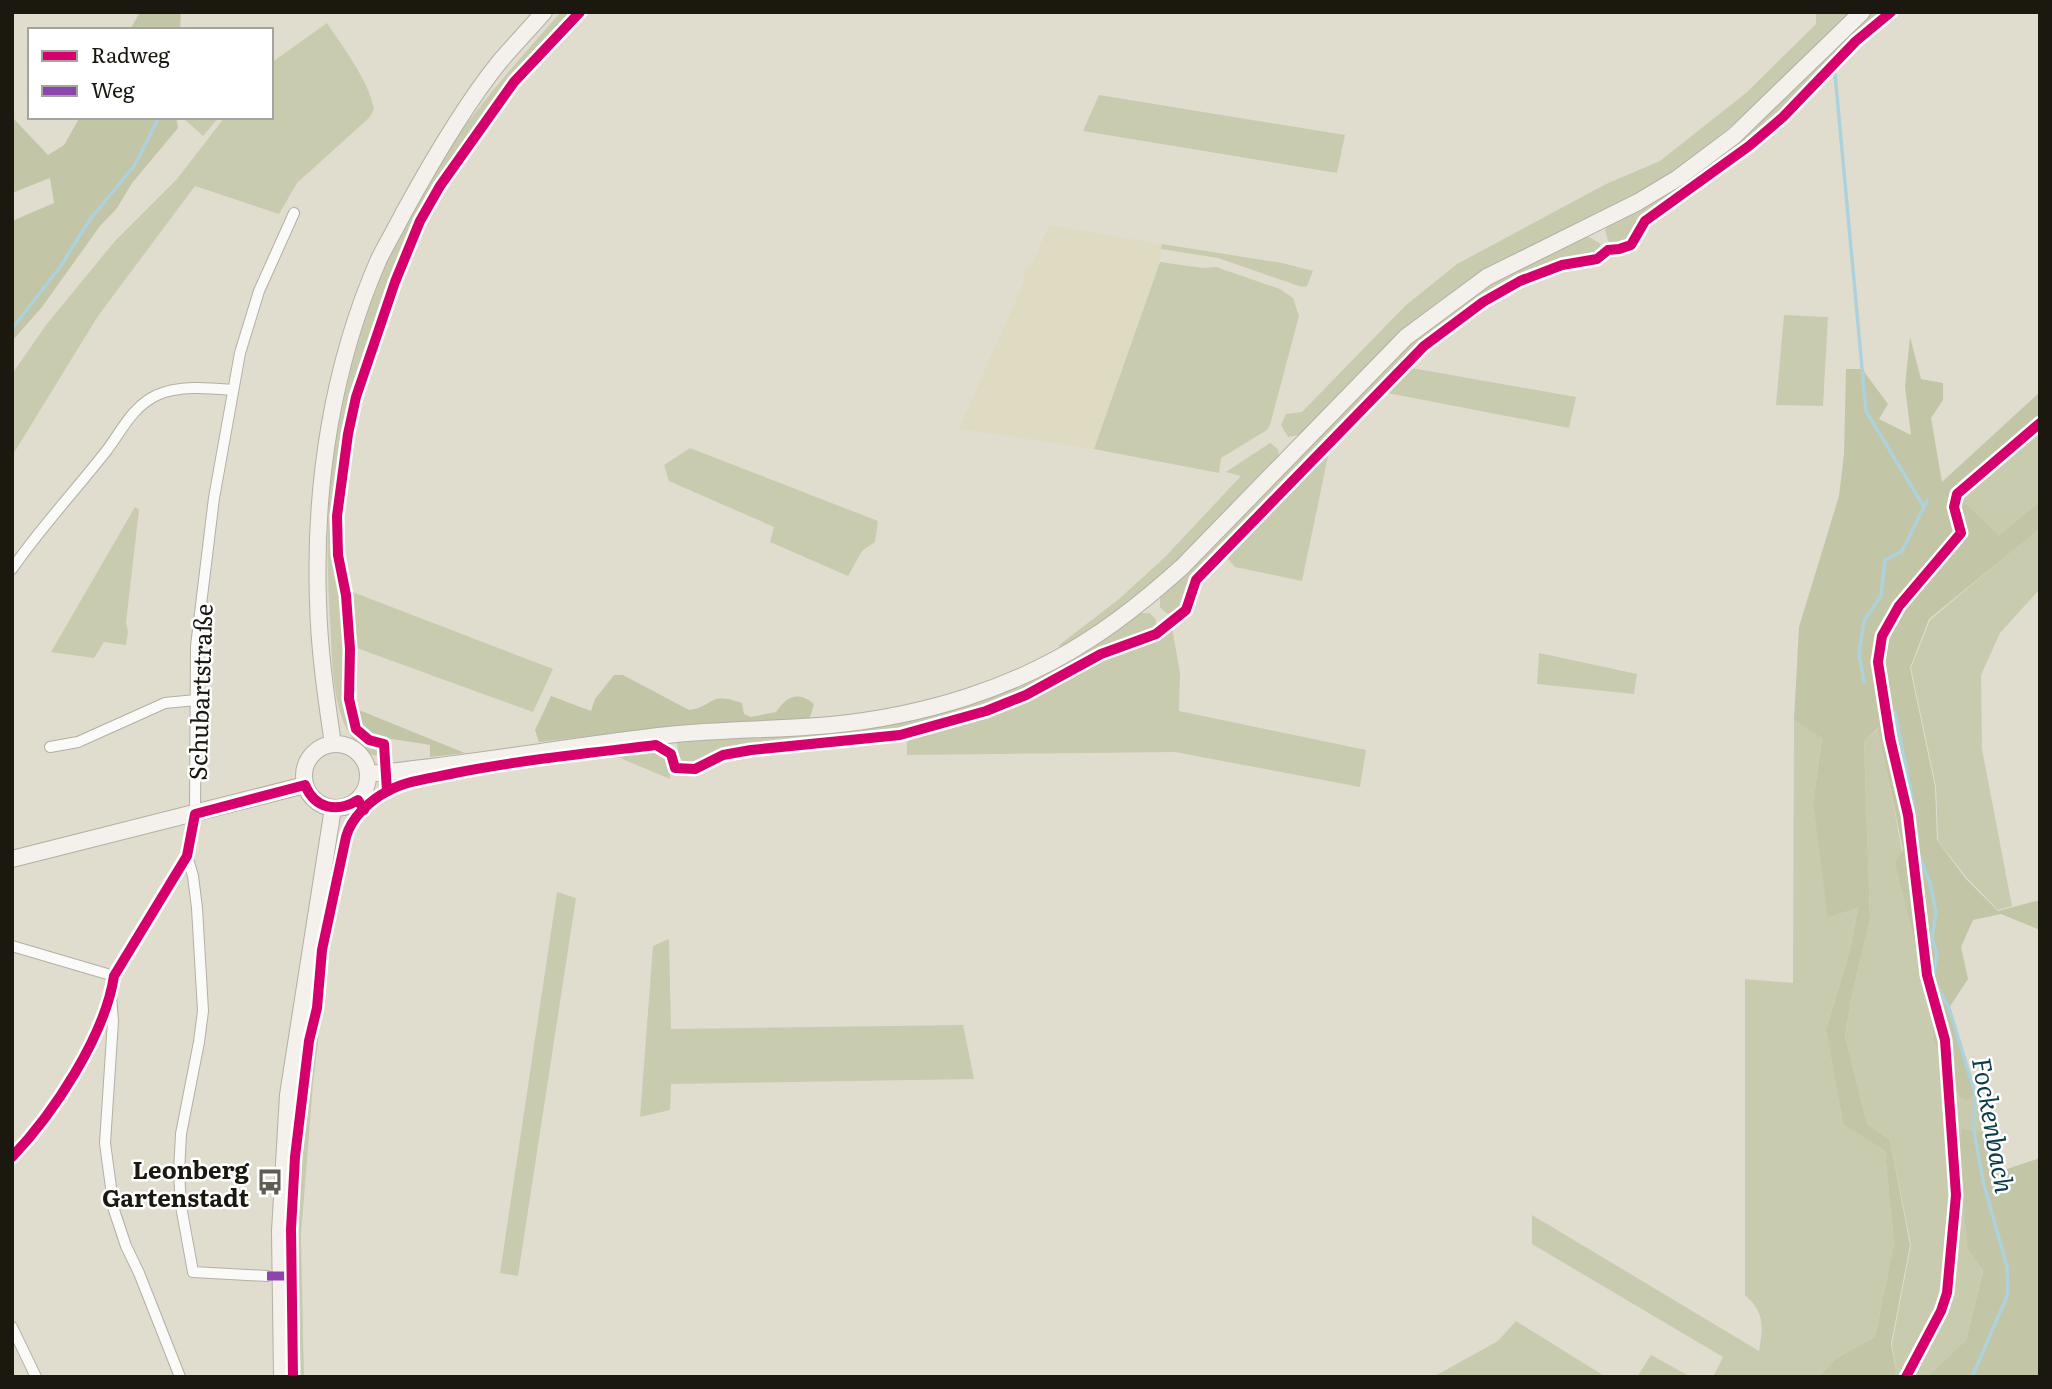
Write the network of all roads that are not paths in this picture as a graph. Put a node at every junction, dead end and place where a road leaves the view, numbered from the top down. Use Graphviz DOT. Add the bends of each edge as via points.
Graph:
graph roads {
  1 [pos="544,12"];
  2 [pos="1861,12"];
  3 [pos="294,213"];
  4 [pos="232,390"];
  5 [pos="12,569"];
  6 [pos="196,700"];
  7 [pos="332,744"];
  8 [pos="50,747"];
  9 [pos="368,775"];
  10 [pos="305,785"];
  11 [pos="333,808"];
  12 [pos="195,814"];
  13 [pos="187,856"];
  14 [pos="12,859"];
  15 [pos="12,946"];
  16 [pos="114,976"];
  17 [pos="111,996"];
  18 [pos="12,1157"];
  19 [pos="267,1276"];
  20 [pos="12,1327"];
  21 [pos="36,1377"];
  22 [pos="180,1377"];
  23 [pos="282,1377"];
  1 -- 7 [label="street" via="500,62 433,159 380,258 357,318 328,432 318,542 320,647"];
  2 -- 9 [label="street" via="1734,136 1678,178 1487,277 1406,337 1182,567 1090,640 1039,668 909,715 670,735"];
  3 -- 4 [label="street, Schubartstraße" via="255,302"];
  4 -- 5 [label="street" via="184,390 159,394 143,403"];
  4 -- 6 [label="street, Schubartstraße" via="196,646"];
  6 -- 8 [label="street" via="165,703 78,742"];
  6 -- 12 [label="street, Schubartstraße"];
  7 -- 9 [label="street" via="357,751"];
  7 -- 10 [label="street" via="312,755 305,769"];
  9 -- 11 [label="street" via="358,800"];
  10 -- 11 [label="street" via="313,798"];
  10 -- 12 [label="street"];
  11 -- 23 [label="street" via="288,1095 280,1231"];
  12 -- 13 [label="street, Schubartstraße"];
  12 -- 14 [label="street"];
  13 -- 16 [label="street"];
  13 -- 19 [label="street, Schubartstraße" via="197,908 202,1011 181,1134 179,1172 186,1244 193,1272"];
  15 -- 16 [label="street"];
  16 -- 17 [label="street"];
  17 -- 18 [label="street" via="66,1089"];
  17 -- 22 [label="street" via="105,1143 114,1210"];
  20 -- 21 [label="street"];
}
